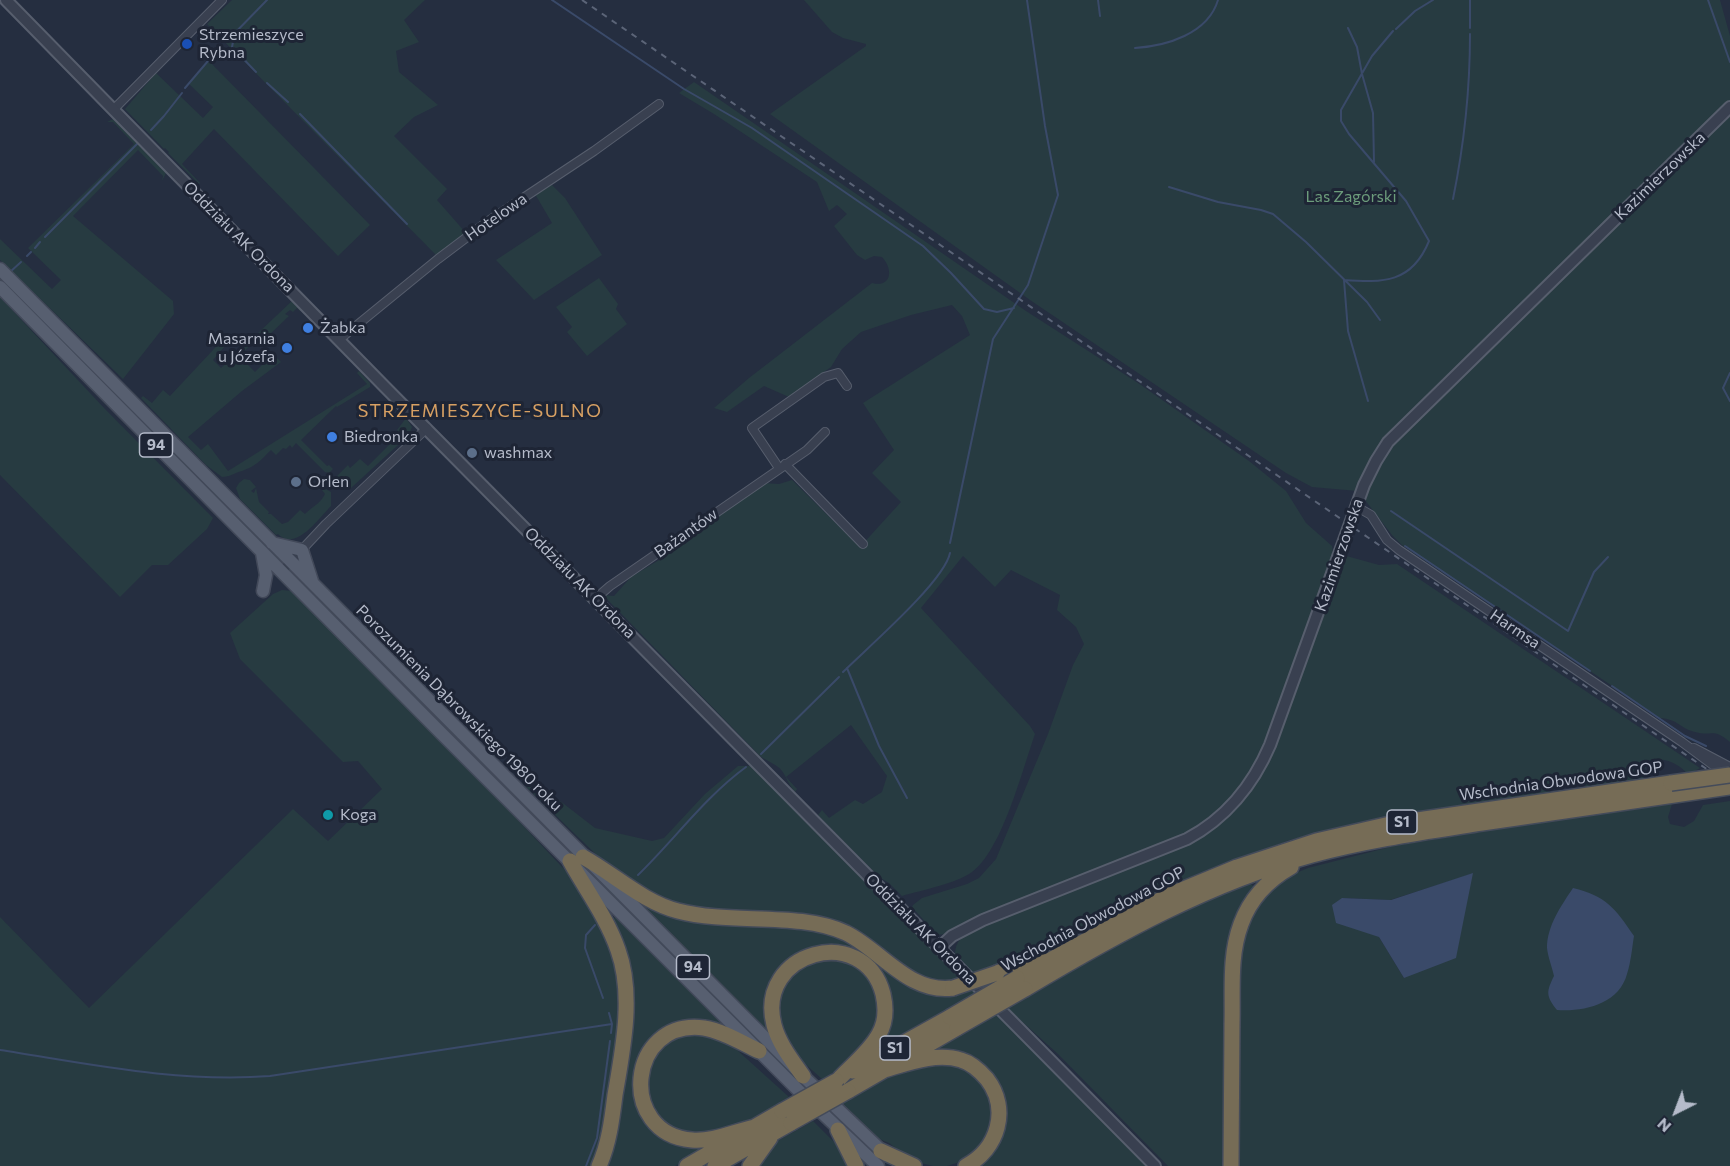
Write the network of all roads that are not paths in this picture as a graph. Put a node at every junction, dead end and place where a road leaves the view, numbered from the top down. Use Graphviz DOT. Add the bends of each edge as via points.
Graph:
graph roads {
  1 [pos="6,0"];
  2 [pos="222,0"];
  3 [pos="659,104"];
  4 [pos="1730,107"];
  5 [pos="114,109"];
  6 [pos="0,269"];
  7 [pos="0,287"];
  8 [pos="340,339"];
  9 [pos="848,386"];
  10 [pos="427,428"];
  11 [pos="825,432"];
  12 [pos="782,466"];
  13 [pos="1357,507"];
  14 [pos="863,544"];
  15 [pos="267,547"];
  16 [pos="302,550"];
  17 [pos="291,562"];
  18 [pos="281,572"];
  19 [pos="314,585"];
  20 [pos="262,591"];
  21 [pos="595,599"];
  22 [pos="1682,742"];
  23 [pos="1730,767"];
  24 [pos="1730,777"];
  25 [pos="1730,787"];
  26 [pos="1676,789"];
  27 [pos="1312,855"];
  28 [pos="577,859"];
  29 [pos="939,948"];
  30 [pos="1065,951"];
  31 [pos="1021,984"];
  32 [pos="954,1022"];
  33 [pos="759,1051"];
  34 [pos="884,1070"];
  35 [pos="803,1076"];
  36 [pos="841,1083"];
  37 [pos="787,1117"];
  38 [pos="755,1127"];
  39 [pos="838,1130"];
  40 [pos="776,1131"];
  41 [pos="879,1158"];
  42 [pos="599,1166"];
  43 [pos="687,1166"];
  44 [pos="715,1166"];
  45 [pos="750,1166"];
  46 [pos="856,1166"];
  47 [pos="899,1166"];
  48 [pos="914,1166"];
  49 [pos="966,1166"];
  50 [pos="1155,1166"];
  51 [pos="1231,1166"];
  1 -- 5 [label="street, Oddziału AK Ordona"];
  2 -- 5 [label="street"];
  3 -- 8 [label="street, Hotelowa" via="488,222"];
  4 -- 13 [label="street, Kazimierzowska" via="1388,442 1364,485"];
  5 -- 8 [label="street, Oddziału AK Ordona"];
  6 -- 15 [label="main road, Porozumienia Dąbrowskiego 1980 roku / 94"];
  7 -- 15 [label="main road, Porozumienia Dąbrowskiego 1980 roku / 94"];
  8 -- 10 [label="street, Oddziału AK Ordona"];
  9 -- 12 [label="street" via="838,373 824,377 752,428"];
  10 -- 16 [label="street"];
  10 -- 21 [label="street, Oddziału AK Ordona"];
  11 -- 12 [label="street, Bażantów"];
  12 -- 14 [label="street"];
  12 -- 21 [label="street, Bażantów"];
  13 -- 22 [label="street, Harmsa" via="1371,514 1387,540 1399,550"];
  13 -- 29 [label="street, Kazimierzowska" via="1270,745 1249,783 1228,809 1187,839 983,920 952,936"];
  15 -- 16 [label="main road"];
  15 -- 17 [label="main road, Porozumienia Dąbrowskiego 1980 roku / 94"];
  15 -- 18 [label="main road, Porozumienia Dąbrowskiego 1980 roku / 94"];
  15 -- 20 [label="main road"];
  16 -- 17 [label="street"];
  16 -- 19 [label="main road"];
  17 -- 18 [label="street"];
  17 -- 19 [label="main road, Porozumienia Dąbrowskiego 1980 roku / 94"];
  18 -- 28 [label="main road, Porozumienia Dąbrowskiego 1980 roku / 94"];
  19 -- 28 [label="main road, Porozumienia Dąbrowskiego 1980 roku / 94"];
  21 -- 29 [label="street, Oddziału AK Ordona"];
  22 -- 23 [label="street, Harmsa"];
  22 -- 24 [label="street, Harmsa"];
  24 -- 26 [label="highway, Wschodnia Obwodowa GOP / S1, bridge"];
  25 -- 26 [label="highway, Wschodnia Obwodowa GOP / S1"];
  26 -- 27 [label="highway, Wschodnia Obwodowa GOP / S1" via="1364,842"];
  26 -- 30 [label="highway, Wschodnia Obwodowa GOP / S1" via="1390,824 1316,841 1167,896"];
  27 -- 31 [label="highway, Wschodnia Obwodowa GOP / S1" via="1205,892"];
  27 -- 51 [label="highway" via="1276,876 1256,896 1240,925 1233,978"];
  28 -- 30 [label="highway, bridge" via="672,909 716,918 827,927 852,937 896,970 934,988 953,988"];
  28 -- 33 [label="main road, Porozumienia Dąbrowskiego 1980 roku / 94"];
  28 -- 35 [label="main road, Porozumienia Dąbrowskiego 1980 roku / 94"];
  28 -- 42 [label="highway" via="615,940 625,986 618,1079"];
  29 -- 50 [label="street, Oddziału AK Ordona"];
  30 -- 31 [label="highway, Wschodnia Obwodowa GOP / S1"];
  31 -- 32 [label="highway, Wschodnia Obwodowa GOP / S1, bridge"];
  32 -- 34 [label="highway, Wschodnia Obwodowa GOP / S1"];
  32 -- 36 [label="highway, Wschodnia Obwodowa GOP / S1"];
  33 -- 38 [label="highway" via="710,1030 689,1028 668,1035 655,1045 640,1077 645,1107 655,1121 675,1136 702,1140"];
  33 -- 39 [label="main road, Porozumienia Dąbrowskiego 1980 roku / 94"];
  34 -- 36 [label="highway, Wschodnia Obwodowa GOP / S1"];
  34 -- 49 [label="highway" via="921,1060 953,1058 983,1074 996,1094 998,1126 989,1147"];
  35 -- 36 [label="highway" via="777,1036 772,1016 776,987 791,967 806,956 827,953 852,957 866,966 878,982 884,1001 884,1025"];
  35 -- 41 [label="main road, Porozumienia Dąbrowskiego 1980 roku / 94"];
  36 -- 37 [label="highway, Wschodnia Obwodowa GOP / S1, bridge"];
  37 -- 38 [label="highway, Wschodnia Obwodowa GOP / S1"];
  37 -- 40 [label="highway, Wschodnia Obwodowa GOP / S1"];
  38 -- 43 [label="highway, Wschodnia Obwodowa GOP / S1"];
  39 -- 41 [label="main road, Porozumienia Dąbrowskiego 1980 roku / 94"];
  39 -- 46 [label="highway"];
  40 -- 44 [label="highway, Wschodnia Obwodowa GOP / S1"];
  40 -- 45 [label="highway"];
  41 -- 47 [label="main road, Porozumienia Dąbrowskiego 1980 roku / 94"];
  41 -- 48 [label="highway"];
}
